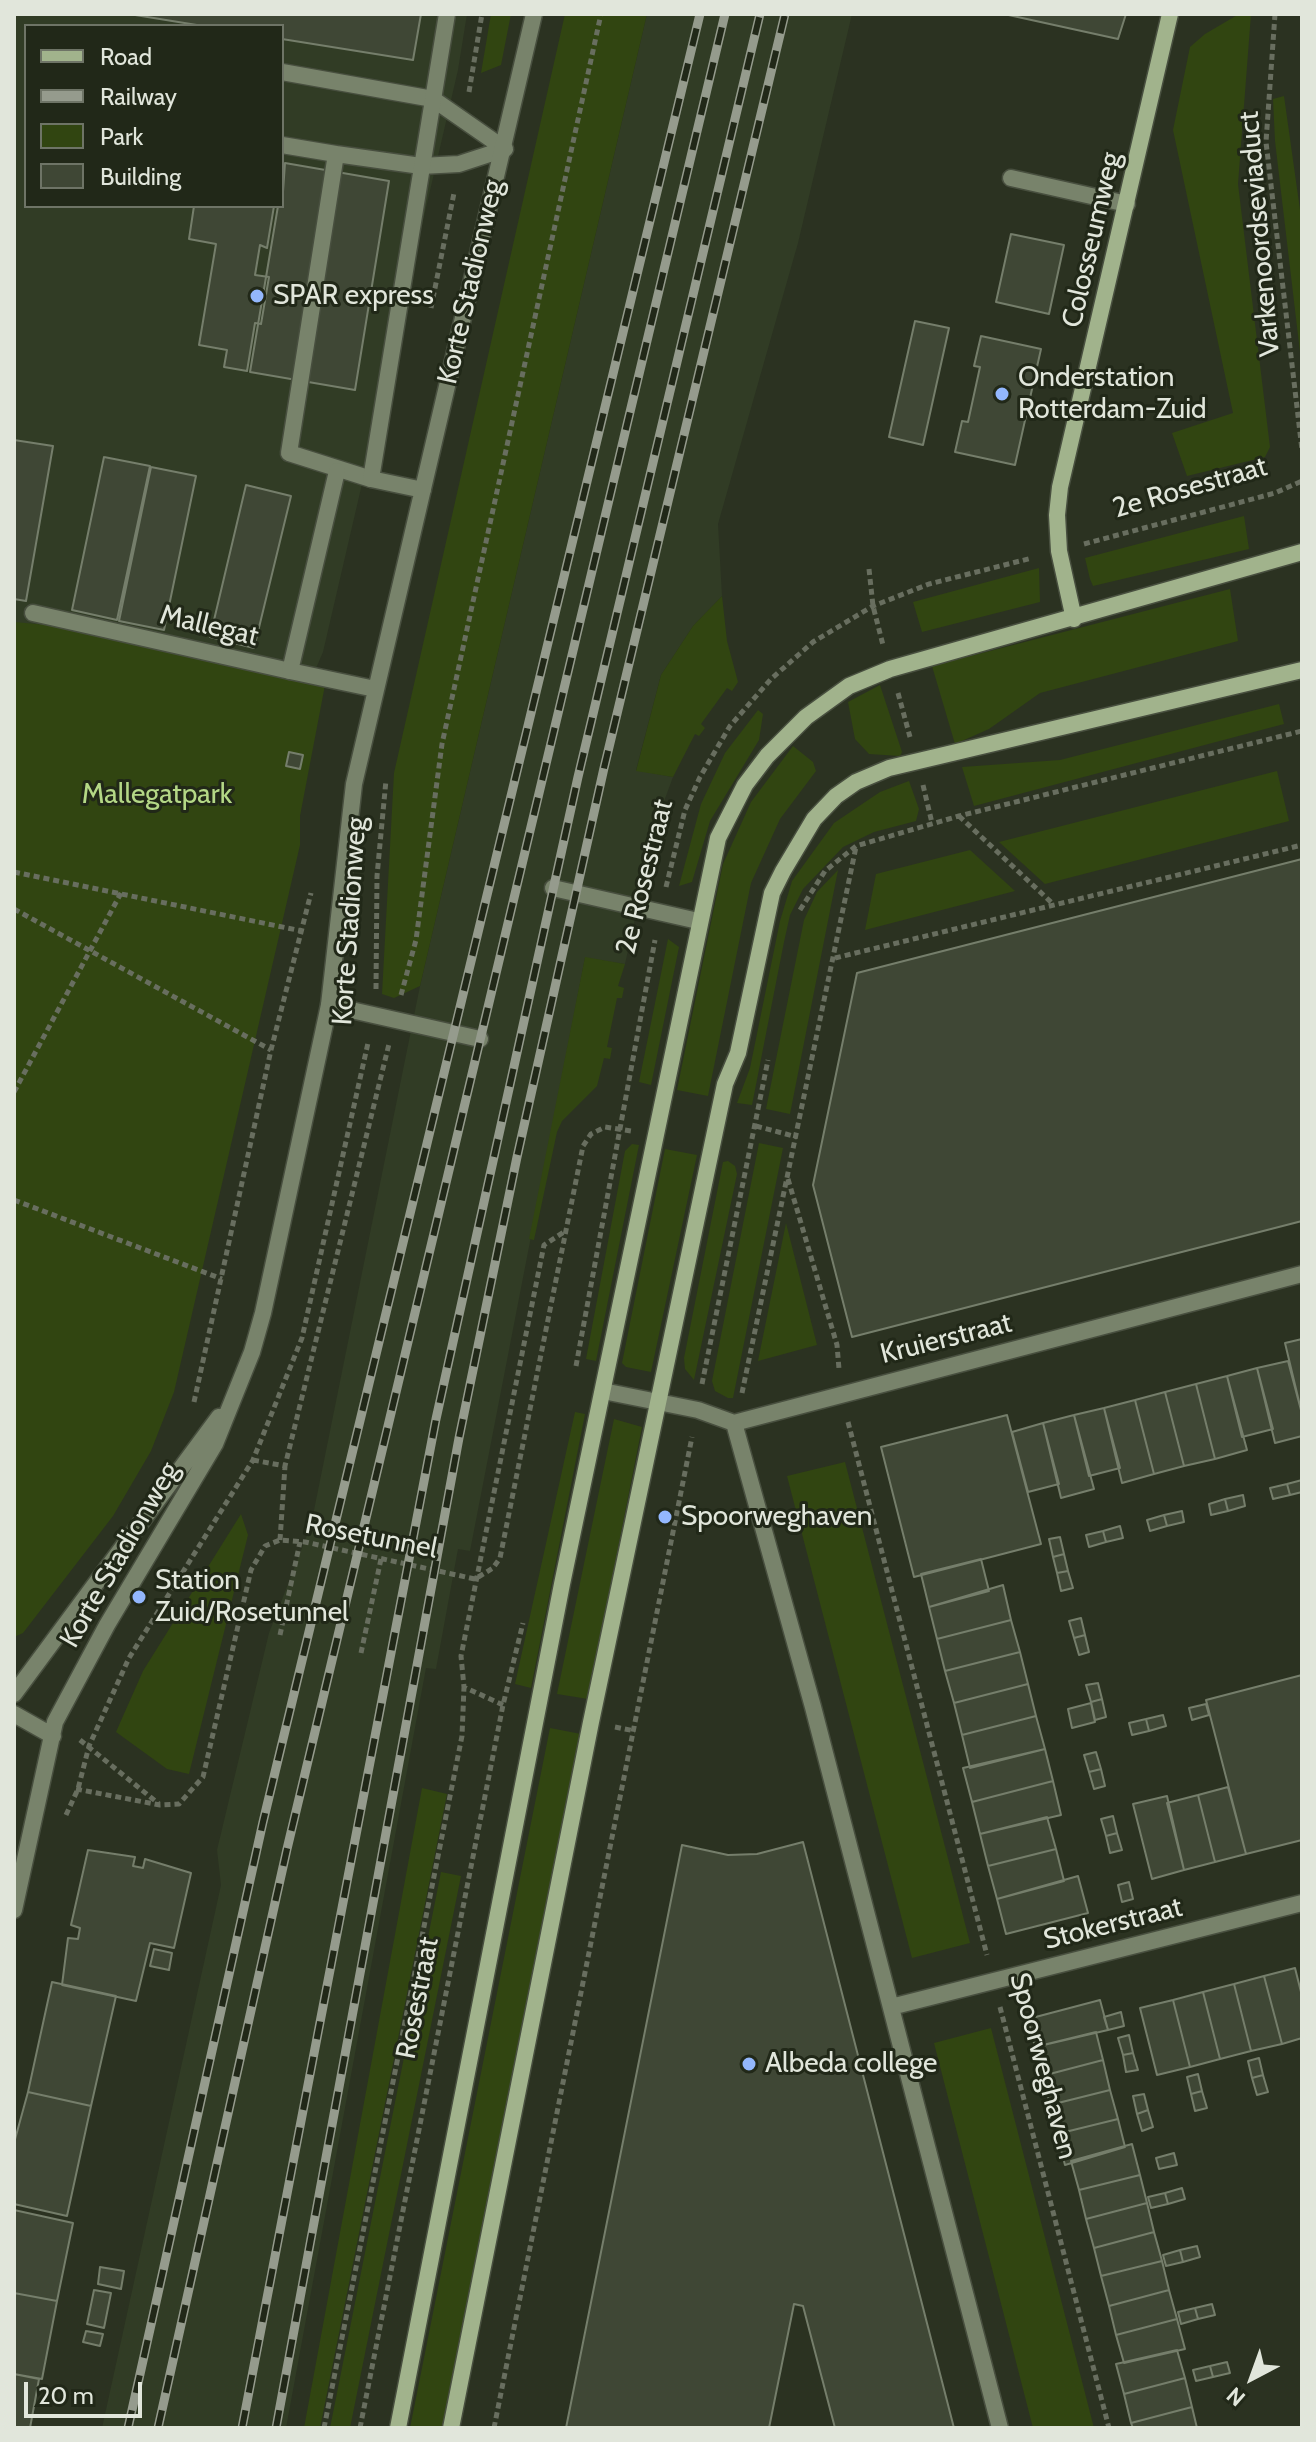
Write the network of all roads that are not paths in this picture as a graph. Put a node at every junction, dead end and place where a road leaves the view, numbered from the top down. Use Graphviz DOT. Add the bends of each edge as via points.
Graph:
graph roads {
  1 [pos="447,14"];
  2 [pos="534,14"];
  3 [pos="1170,14"];
  4 [pos="284,72"];
  5 [pos="433,99"];
  6 [pos="284,145"];
  7 [pos="505,149"];
  8 [pos="336,154"];
  9 [pos="421,166"];
  10 [pos="1011,178"];
  11 [pos="1127,204"];
  12 [pos="337,471"];
  13 [pos="371,479"];
  14 [pos="423,490"];
  15 [pos="1302,552"];
  16 [pos="33,613"];
  17 [pos="1074,619"];
  18 [pos="1302,670"];
  19 [pos="290,671"];
  20 [pos="375,689"];
  21 [pos="553,888"];
  22 [pos="698,921"];
  23 [pos="329,1005"];
  24 [pos="480,1039"];
  25 [pos="1302,1274"];
  26 [pos="603,1391"];
  27 [pos="232,1400"];
  28 [pos="660,1402"];
  29 [pos="734,1423"];
  30 [pos="14,1694"];
  31 [pos="14,1714"];
  32 [pos="53,1736"];
  33 [pos="1302,1903"];
  34 [pos="14,1910"];
  35 [pos="891,2007"];
  36 [pos="398,2428"];
  37 [pos="451,2428"];
  38 [pos="1000,2428"];
  1 -- 5 [label="street"];
  2 -- 7 [label="street, Korte Stadionweg"];
  3 -- 11 [label="main road, Colosseumweg"];
  4 -- 5 [label="street"];
  5 -- 7 [label="street"];
  5 -- 9 [label="street"];
  6 -- 8 [label="street, Korte Stadionweg"];
  7 -- 9 [label="street, Korte Stadionweg" via="459,164"];
  7 -- 14 [label="street, Korte Stadionweg"];
  8 -- 9 [label="street, Korte Stadionweg"];
  8 -- 12 [label="street" via="289,453"];
  9 -- 13 [label="street"];
  10 -- 11 [label="street"];
  11 -- 17 [label="main road, Colosseumweg" via="1060,487 1059,551"];
  12 -- 13 [label="street"];
  12 -- 19 [label="street"];
  13 -- 14 [label="street"];
  14 -- 20 [label="street, Korte Stadionweg"];
  15 -- 17 [label="main road"];
  16 -- 19 [label="street, Mallegat"];
  17 -- 22 [label="main road" via="872,675 829,698 767,756 728,817 710,864"];
  18 -- 28 [label="main road" via="889,768 856,782 814,819 772,893 738,1053 725,1084"];
  19 -- 20 [label="street, Mallegat"];
  20 -- 23 [label="street, Korte Stadionweg" via="351,807"];
  21 -- 22 [label="street"];
  22 -- 26 [label="main road"];
  23 -- 24 [label="street"];
  23 -- 27 [label="street, Korte Stadionweg" via="263,1313"];
  25 -- 29 [label="street, Kruierstraat"];
  26 -- 28 [label="street"];
  26 -- 36 [label="main road"];
  27 -- 30 [label="street, Korte Stadionweg"];
  27 -- 32 [label="street, Korte Stadionweg" via="215,1444 107,1625 55,1722"];
  28 -- 29 [label="street"];
  28 -- 37 [label="main road"];
  29 -- 35 [label="street"];
  31 -- 32 [label="street"];
  32 -- 34 [label="street, Korte Stadionweg"];
  33 -- 35 [label="street, Stokerstraat"];
  35 -- 38 [label="street"];
}
